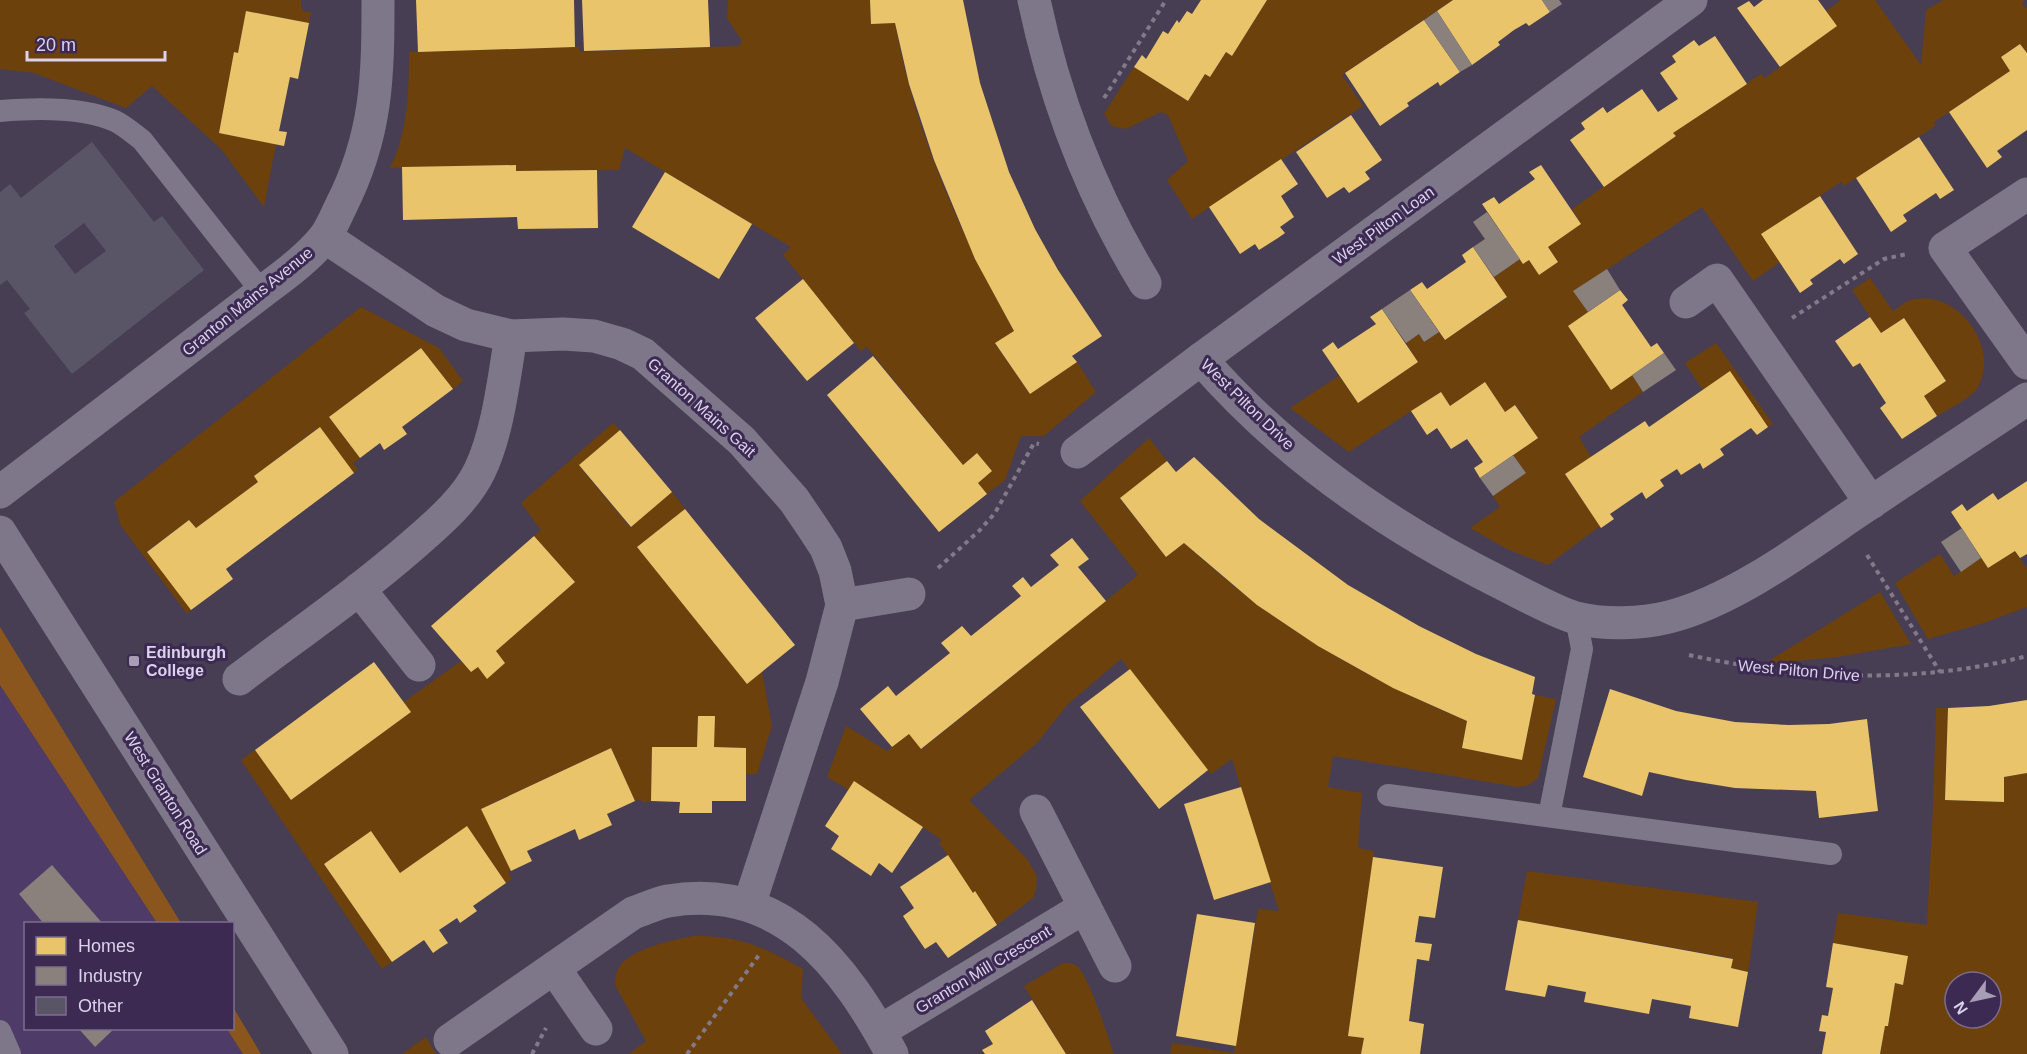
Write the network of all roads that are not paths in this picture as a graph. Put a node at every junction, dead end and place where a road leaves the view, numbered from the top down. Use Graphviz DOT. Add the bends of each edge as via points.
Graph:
graph roads {
  1 [pos="378,0"];
  2 [pos="1034,0"];
  3 [pos="1691,0"];
  4 [pos="0,111"];
  5 [pos="2027,194"];
  6 [pos="325,237"];
  7 [pos="1145,283"];
  8 [pos="262,292"];
  9 [pos="1686,302"];
  10 [pos="511,336"];
  11 [pos="1201,359"];
  12 [pos="2027,363"];
  13 [pos="2027,399"];
  14 [pos="1077,452"];
  15 [pos="0,492"];
  16 [pos="1858,511"];
  17 [pos="0,532"];
  18 [pos="359,589"];
  19 [pos="909,594"];
  20 [pos="842,605"];
  21 [pos="1576,618"];
  22 [pos="419,664"];
  23 [pos="239,679"];
  24 [pos="1388,795"];
  25 [pos="1036,811"];
  26 [pos="1549,816"];
  27 [pos="1830,854"];
  28 [pos="749,905"];
  29 [pos="1085,907"];
  30 [pos="1115,966"];
  31 [pos="554,968"];
  32 [pos="596,1029"];
  33 [pos="0,1031"];
  34 [pos="450,1040"];
  35 [pos="886,1042"];
  36 [pos="10,1054"];
  37 [pos="332,1054"];
  1 -- 6 [label="street, Granton Mains Avenue" via="377,79 371,123 353,182"];
  2 -- 7 [label="street" via="1076,143"];
  3 -- 11 [label="street, West Pilton Loan"];
  4 -- 8 [label="lane" via="55,110 95,114 117,122 142,140"];
  5 -- 12 [label="street" via="1945,248"];
  6 -- 8 [label="street, Granton Mains Avenue"];
  6 -- 10 [label="street, Granton Mains Gait" via="436,311 482,330"];
  8 -- 15 [label="street, Granton Mains Avenue"];
  9 -- 16 [label="street" via="1717,280 1758,340"];
  10 -- 18 [label="street" via="494,426 480,471 432,528"];
  10 -- 20 [label="street, Granton Mains Gait" via="594,336 643,354 742,441 794,500 826,548"];
  11 -- 14 [label="street, West Pilton Loan"];
  11 -- 21 [label="street, West Pilton Drive" via="1287,445 1344,489 1463,564"];
  13 -- 16 [label="street, West Pilton Drive"];
  16 -- 21 [label="street, West Pilton Drive" via="1816,541 1701,607 1644,621"];
  17 -- 37 [label="street, West Granton Road"];
  18 -- 22 [label="street"];
  18 -- 23 [label="street"];
  19 -- 20 [label="street"];
  20 -- 28 [label="street, Granton Mains Gait" via="822,682"];
  21 -- 26 [label="lane" via="1582,648"];
  24 -- 26 [label="lane"];
  25 -- 29 [label="street"];
  26 -- 27 [label="lane"];
  28 -- 31 [label="street, Granton Mill Crescent" via="691,898 666,902 633,913"];
  28 -- 35 [label="street, Granton Mill Crescent" via="784,921 831,961 850,983"];
  29 -- 30 [label="street"];
  29 -- 35 [label="street, Granton Mill Crescent"];
  31 -- 32 [label="street"];
  31 -- 34 [label="street, Granton Mill Crescent"];
  33 -- 36 [label="lane"];
}
